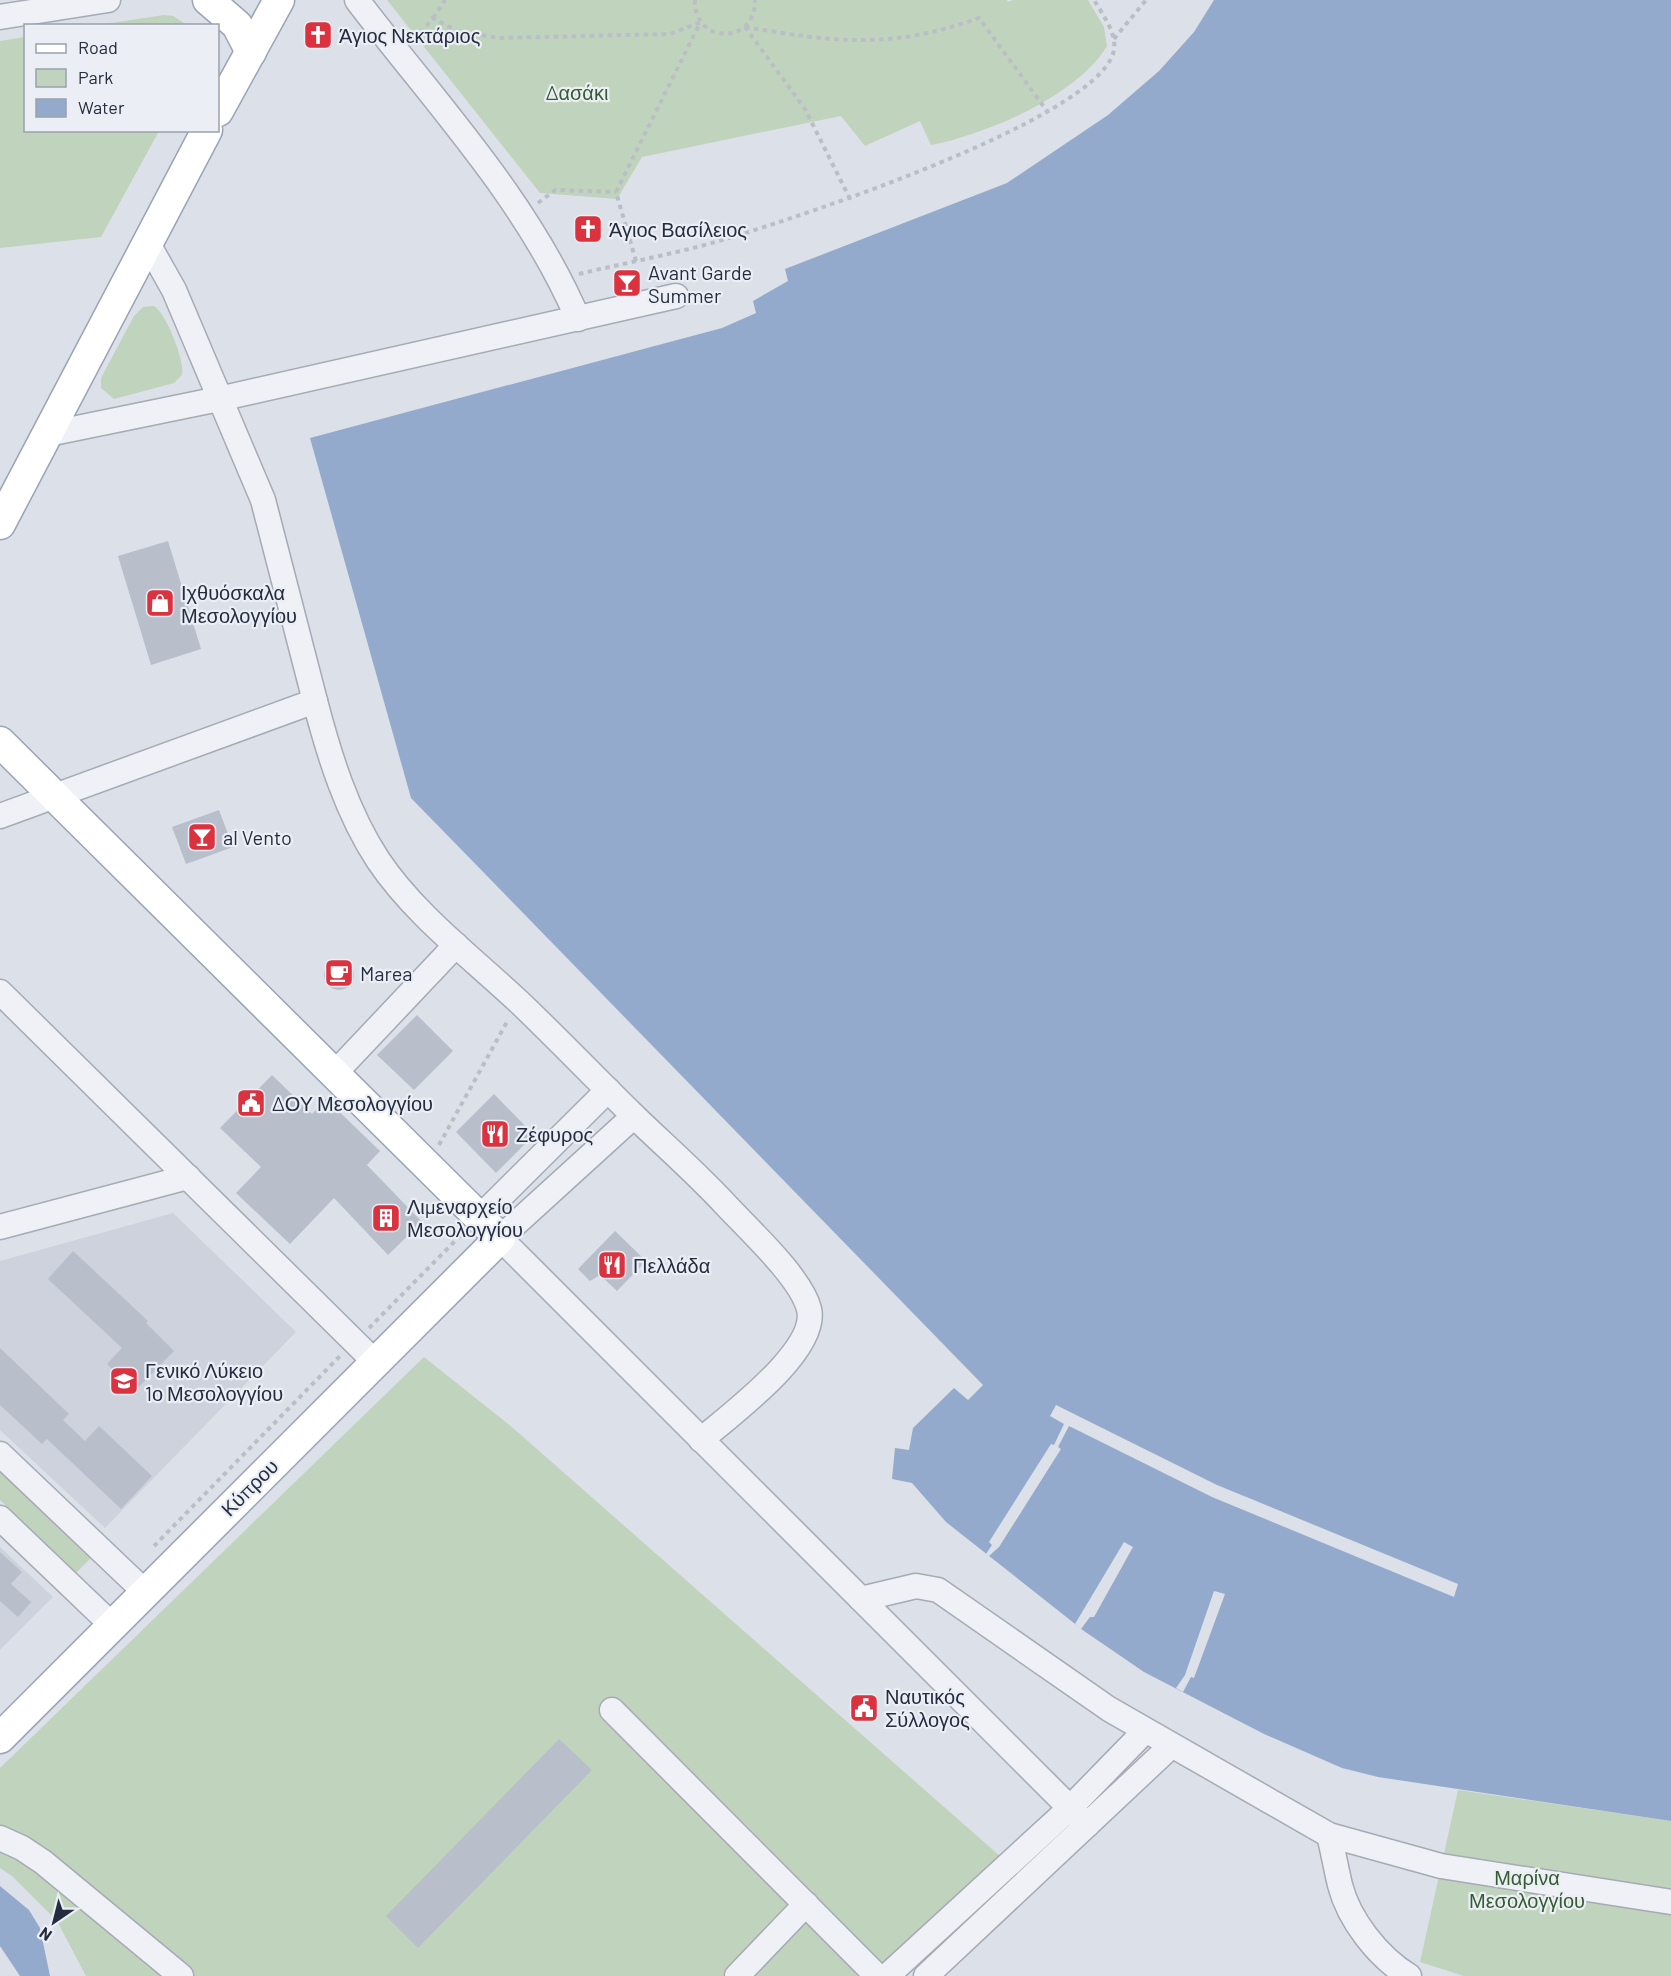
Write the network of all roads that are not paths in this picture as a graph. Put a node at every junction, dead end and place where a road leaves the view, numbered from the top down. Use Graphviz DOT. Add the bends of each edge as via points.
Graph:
graph roads {
  1 [pos="108,0"];
  2 [pos="208,0"];
  3 [pos="279,0"];
  4 [pos="357,0"];
  5 [pos="0,17"];
  6 [pos="251,52"];
  7 [pos="219,109"];
  8 [pos="206,132"];
  9 [pos="147,242"];
  10 [pos="676,296"];
  11 [pos="578,319"];
  12 [pos="219,399"];
  13 [pos="48,434"];
  14 [pos="0,524"];
  15 [pos="315,701"];
  16 [pos="0,742"];
  17 [pos="55,796"];
  18 [pos="0,816"];
  19 [pos="456,945"];
  20 [pos="0,992"];
  21 [pos="334,1074"];
  22 [pos="608,1090"];
  23 [pos="634,1116"];
  24 [pos="188,1177"];
  25 [pos="0,1227"];
  26 [pos="489,1228"];
  27 [pos="364,1352"];
  28 [pos="701,1440"];
  29 [pos="0,1454"];
  30 [pos="0,1518"];
  31 [pos="136,1583"];
  32 [pos="861,1599"];
  33 [pos="112,1625"];
  34 [pos="612,1710"];
  35 [pos="1145,1731"];
  36 [pos="0,1738"];
  37 [pos="1171,1746"];
  38 [pos="1070,1809"];
  39 [pos="1087,1825"];
  40 [pos="1329,1835"];
  41 [pos="0,1838"];
  42 [pos="1671,1902"];
  43 [pos="806,1904"];
  44 [pos="181,1976"];
  45 [pos="737,1976"];
  46 [pos="877,1976"];
  47 [pos="887,1976"];
  48 [pos="926,1976"];
  49 [pos="1409,1976"];
  1 -- 5 [label="street"];
  2 -- 6 [label="main road" via="237,25"];
  3 -- 6 [label="main road"];
  4 -- 11 [label="street" via="522,215 561,278"];
  6 -- 7 [label="main road"];
  8 -- 9 [label="main road"];
  9 -- 12 [label="street" via="174,290"];
  9 -- 13 [label="main road"];
  10 -- 11 [label="street"];
  11 -- 12 [label="street"];
  12 -- 13 [label="street"];
  12 -- 15 [label="street" via="263,500"];
  13 -- 14 [label="main road"];
  15 -- 17 [label="street"];
  15 -- 19 [label="street" via="324,737 366,840 397,884"];
  16 -- 17 [label="main road"];
  17 -- 18 [label="street"];
  17 -- 21 [label="main road"];
  19 -- 21 [label="street"];
  19 -- 22 [label="street"];
  20 -- 24 [label="street"];
  21 -- 26 [label="main road"];
  22 -- 23 [label="street"];
  22 -- 26 [label="street"];
  23 -- 26 [label="street"];
  23 -- 28 [label="street" via="761,1243 796,1282 809,1309 808,1328 797,1350"];
  24 -- 25 [label="street"];
  24 -- 27 [label="street"];
  26 -- 27 [label="main road, Κύπρου"];
  26 -- 28 [label="street"];
  27 -- 31 [label="main road, Κύπρου"];
  28 -- 32 [label="street"];
  29 -- 31 [label="street"];
  30 -- 33 [label="street"];
  31 -- 33 [label="main road, Κύπρου"];
  32 -- 35 [label="street" via="916,1586 938,1590"];
  32 -- 38 [label="street"];
  33 -- 36 [label="main road, Κύπρου"];
  34 -- 43 [label="street"];
  35 -- 37 [label="street"];
  35 -- 38 [label="street"];
  37 -- 39 [label="street"];
  37 -- 40 [label="street"];
  38 -- 39 [label="street"];
  38 -- 47 [label="street"];
  39 -- 48 [label="street"];
  40 -- 42 [label="street" via="1441,1866"];
  40 -- 49 [label="street" via="1350,1912 1378,1950"];
  41 -- 44 [label="street" via="43,1863"];
  43 -- 45 [label="street"];
  43 -- 46 [label="street"];
}
